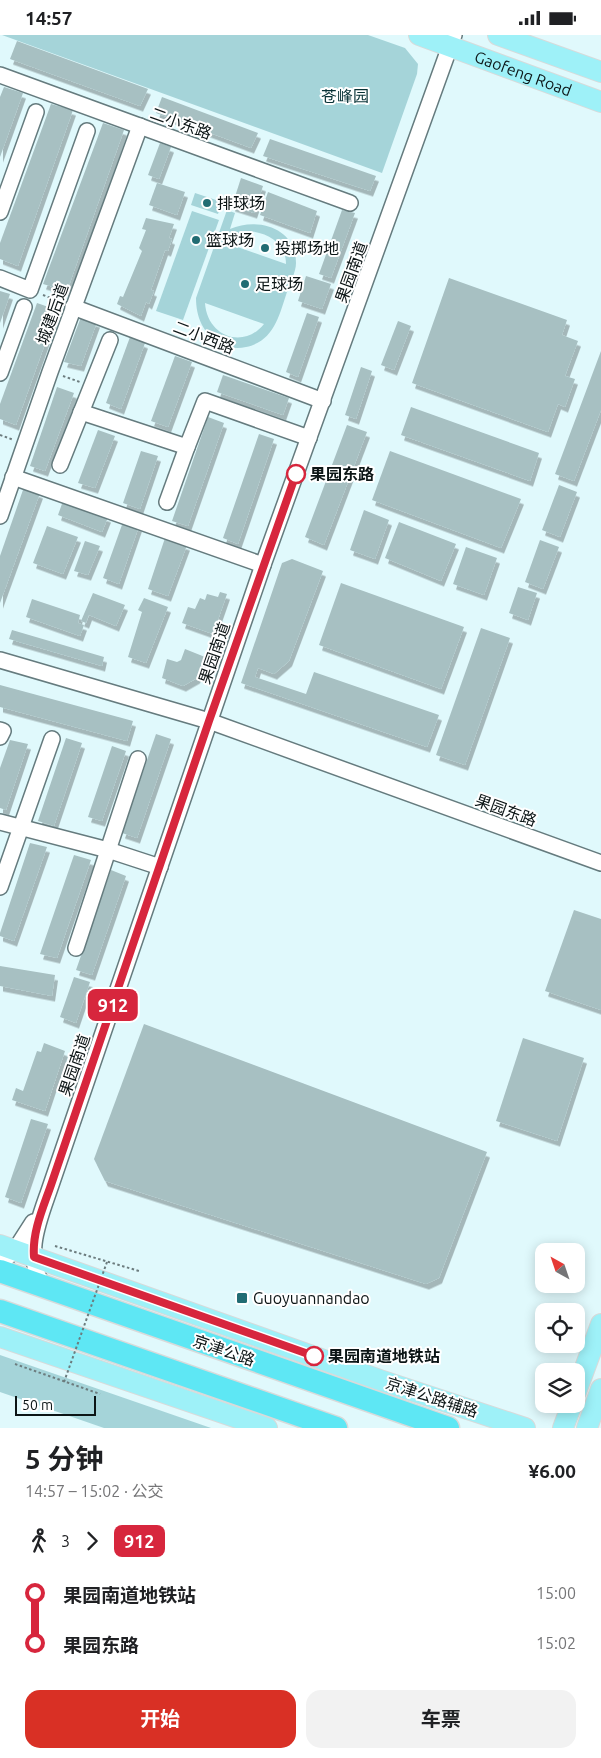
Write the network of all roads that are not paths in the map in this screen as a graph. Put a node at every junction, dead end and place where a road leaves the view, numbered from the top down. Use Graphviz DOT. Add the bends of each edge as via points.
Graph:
graph roads {
  1 [pos="419,35"];
  2 [pos="498,35"];
  3 [pos="448,40"];
  4 [pos="601,72"];
  5 [pos="0,75"];
  6 [pos="601,102"];
  7 [pos="36,112"];
  8 [pos="140,126"];
  9 [pos="87,131"];
  10 [pos="350,203"];
  11 [pos="0,212"];
  12 [pos="0,278"];
  13 [pos="24,307"];
  14 [pos="73,307"];
  15 [pos="110,340"];
  16 [pos="0,373"];
  17 [pos="320,400"];
  18 [pos="81,412"];
  19 [pos="307,437"];
  20 [pos="187,447"];
  21 [pos="60,465"];
  22 [pos="13,477"];
  23 [pos="167,502"];
  24 [pos="0,516"];
  25 [pos="261,565"];
  26 [pos="0,660"];
  27 [pos="0,667"];
  28 [pos="206,724"];
  29 [pos="0,730"];
  30 [pos="0,737"];
  31 [pos="52,739"];
  32 [pos="138,759"];
  33 [pos="0,822"];
  34 [pos="21,828"];
  35 [pos="108,850"];
  36 [pos="601,863"];
  37 [pos="158,866"];
  38 [pos="601,870"];
  39 [pos="0,887"];
  40 [pos="76,948"];
  41 [pos="7,1248"];
  42 [pos="34,1257"];
  43 [pos="0,1265"];
  44 [pos="0,1271"];
  45 [pos="44,1287"];
  46 [pos="0,1311"];
  47 [pos="601,1324"];
  48 [pos="0,1337"];
  49 [pos="585,1368"];
  50 [pos="601,1389"];
  51 [pos="256,1399"];
  52 [pos="569,1413"];
  53 [pos="247,1425"];
  54 [pos="267,1428"];
  55 [pos="336,1428"];
  56 [pos="448,1428"];
  57 [pos="525,1428"];
  58 [pos="563,1428"];
  59 [pos="587,1428"];
  1 -- 3 [label="main road, Gaofeng Road"];
  2 -- 4 [label="main road, Gaofeng Road"];
  3 -- 6 [label="main road, Gaofeng Road"];
  3 -- 17 [label="street, 果园南道"];
  5 -- 8 [label="street, 二小东路"];
  7 -- 11 [label="street"];
  8 -- 10 [label="street, 二小东路"];
  8 -- 14 [label="street, 城建后道"];
  9 -- 12 [label="street" via="30,290"];
  13 -- 16 [label="street"];
  14 -- 17 [label="street, 二小西路"];
  14 -- 22 [label="street, 城建后道"];
  15 -- 18 [label="street"];
  17 -- 19 [label="street, 果园南道"];
  18 -- 20 [label="street"];
  18 -- 21 [label="street"];
  19 -- 20 [label="street" via="205,401"];
  19 -- 25 [label="street, 果园南道"];
  20 -- 23 [label="street"];
  22 -- 24 [label="street, 城建后道"];
  22 -- 25 [label="street"];
  25 -- 28 [label="street, 果园南道"];
  26 -- 28 [label="street, 果园东路"];
  27 -- 28 [label="street, 果园东路"];
  28 -- 36 [label="street, 果园东路"];
  28 -- 37 [label="street, 果园南道"];
  28 -- 38 [label="street, 果园东路"];
  29 -- 30 [label="street" via="3,731"];
  31 -- 34 [label="street"];
  32 -- 35 [label="street"];
  33 -- 34 [label="street"];
  34 -- 35 [label="street"];
  34 -- 39 [label="street"];
  35 -- 37 [label="street"];
  35 -- 40 [label="street"];
  37 -- 41 [label="street, 果园南道" via="33,1222"];
  37 -- 42 [label="street, 果园南道" via="35,1235"];
  41 -- 42 [label="main road, 京津公路辅路"];
  41 -- 43 [label="street, 果园南道"];
  42 -- 45 [label="street, 果园南道"];
  42 -- 57 [label="main road, 京津公路辅路"];
  44 -- 45 [label="highway, 京津公路"];
  45 -- 56 [label="highway, 京津公路"];
  46 -- 51 [label="highway"];
  47 -- 49 [label="main road"];
  48 -- 53 [label="main road"];
  50 -- 59 [label="main road"];
  51 -- 53 [label="street"];
  51 -- 55 [label="highway"];
  52 -- 58 [label="main road"];
  53 -- 54 [label="main road"];
}
